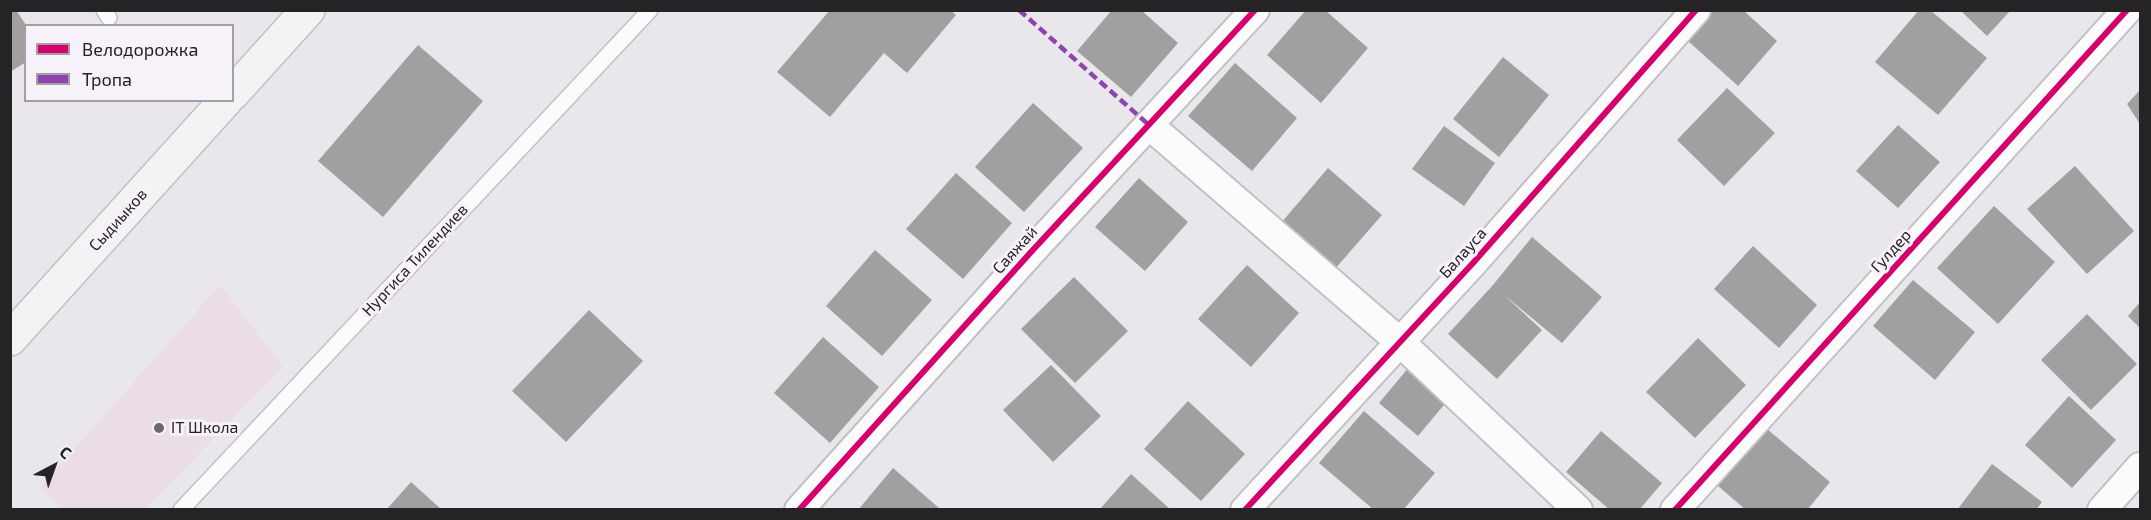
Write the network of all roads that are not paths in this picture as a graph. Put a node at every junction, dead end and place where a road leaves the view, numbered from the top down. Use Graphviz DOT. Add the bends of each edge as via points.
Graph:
graph roads {
  1 [pos="308,10"];
  2 [pos="650,10"];
  3 [pos="1255,10"];
  4 [pos="1696,10"];
  5 [pos="2127,10"];
  6 [pos="234,92"];
  7 [pos="224,102"];
  8 [pos="1149,125"];
  9 [pos="10,339"];
  10 [pos="1400,342"];
  11 [pos="2140,467"];
  12 [pos="181,510"];
  13 [pos="799,510"];
  14 [pos="1245,510"];
  15 [pos="1578,510"];
  16 [pos="1675,510"];
  17 [pos="2102,510"];
  1 -- 6 [label="street"];
  2 -- 12 [label="lane, Нургиса Тилендиев"];
  3 -- 8 [label="street, Саяжай"];
  4 -- 10 [label="street, Балауса"];
  5 -- 16 [label="street, Гулдер"];
  7 -- 9 [label="street, Сыдиыков"];
  8 -- 10 [label="street"];
  8 -- 13 [label="street, Саяжай"];
  10 -- 14 [label="street, Балауса"];
  10 -- 15 [label="street"];
  11 -- 17 [label="street"];
}
